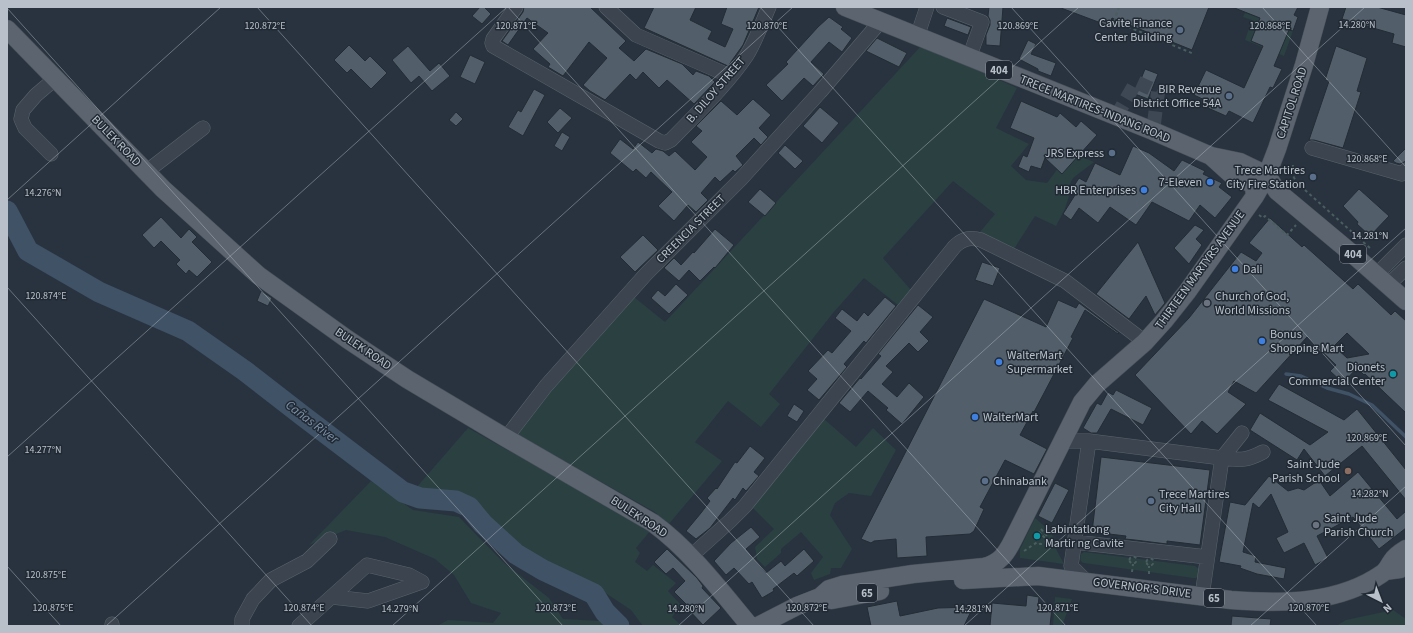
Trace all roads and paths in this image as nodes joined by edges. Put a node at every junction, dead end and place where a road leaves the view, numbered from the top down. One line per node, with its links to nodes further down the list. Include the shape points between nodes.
1 (516, 7): 14 (street, B. DILOY STREET, via 493,39 493,46 659,141 671,140)
2 (606, 7): 14 (street, via 636,35)
3 (769, 7): 14 (street, B. DILOY STREET, via 751,47)
4 (845, 7): 9 (main road, TRECE MARTIRES-INDANG ROAD / 404)
5 (927, 7): 11 (street)
6 (943, 7): 13 (street, via 982,22)
7 (1119, 7): 12 (path, via 1114,21)
8 (1320, 7): 23 (main road, CAPITOL ROAD, via 1304,65)
9 (880, 22): 11 (main road, TRECE MARTIRES-INDANG ROAD / 404); 33 (street, CREENCIA STREET, via 741,179 646,274 546,386)
10 (7, 29): 15 (main road, BULEK ROAD)
11 (917, 37): 13 (main road, TRECE MARTIRES-INDANG ROAD / 404)
12 (1194, 54)
13 (969, 58): 19 (main road, TRECE MARTIRES-INDANG ROAD / 404)
14 (730, 76)
15 (56, 78): 18 (street, via 23,110 21,119 25,128); 21 (main road, BULEK ROAD)
16 (203, 128): 21 (street)
17 (1312, 148): 22 (street)
18 (51, 154)
19 (1211, 156): 23 (main road, TRECE MARTIRES-INDANG ROAD / 404, via 1240,162); 25 (main road, TRECE MARTIRES-INDANG ROAD / 404, via 1233,176 1254,187)
20 (1293, 165): 29 (path, via 1292,174 1297,184)
21 (146, 172): 33 (main road, BULEK ROAD, via 258,275 347,339)
22 (1405, 174)
23 (1267, 175): 24 (main road, 404); 25 (main road, CAPITOL ROAD)
24 (1277, 191): 25 (main road, via 1264,190); 29 (main road, 404)
25 (1255, 204): 26 (path, via 1263,218 1265,216 1287,235); 31 (main road, THIRTEEN MARTYRS AVENUE)
26 (1300, 221)
27 (1406, 245): 29 (street)
28 (1406, 268): 29 (street)
29 (1384, 274): 30 (main road, 404)
30 (1406, 301)
31 (1145, 342): 34 (main road, THIRTEEN MARTYRS AVENUE, via 1089,393); 44 (street, via 1058,277 982,240 970,238 960,242 745,506)
32 (1242, 432): 37 (street)
33 (506, 438): 44 (main road, BULEK ROAD, via 649,521)
34 (1064, 438): 35 (street, via 1070,441); 39 (main road, THIRTEEN MARTYRS AVENUE)
35 (1088, 441): 37 (street); 41 (street)
36 (1263, 452): 37 (street, via 1250,459)
37 (1222, 458): 45 (street)
38 (330, 539): 57 (street, via 307,561 271,580 253,599 242,619)
39 (1013, 540): 52 (main road, GOVERNOR'S DRIVE / 65, via 1013,556 1017,564); 56 (main road, GOVERNOR'S DRIVE / 65, via 1001,559 989,566 854,583 829,589)
40 (1039, 541): 40 (path, via 1037,538 1041,529 1047,536 1049,545 1040,544); 42 (path)
41 (1074, 542): 45 (street); 53 (street, via 1071,566)
42 (1032, 546)
43 (1406, 549): 50 (main road, GOVERNOR'S DRIVE / 65, via 1393,559)
44 (690, 557): 59 (main road, BULEK ROAD)
45 (1207, 557): 54 (street)
46 (1133, 564): 49 (path)
47 (1406, 565): 50 (main road, GOVERNOR'S DRIVE / 65)
48 (1150, 566): 51 (path)
49 (1132, 572)
50 (1385, 572): 54 (main road, GOVERNOR'S DRIVE / 65, via 1353,588 1313,600 1257,601)
51 (1148, 574)
52 (1038, 576): 53 (main road, GOVERNOR'S DRIVE / 65); 56 (main road, GOVERNOR'S DRIVE / 65, via 914,585 832,600)
53 (1086, 581): 54 (main road, GOVERNOR'S DRIVE / 65)
54 (1202, 596)
55 (332, 597): 55 (street, via 368,601 422,582 409,575 367,565); 58 (street)
56 (820, 597): 60 (main road, GOVERNOR'S DRIVE / 65)
57 (242, 626)
58 (299, 626)
59 (750, 626)
60 (758, 626)

